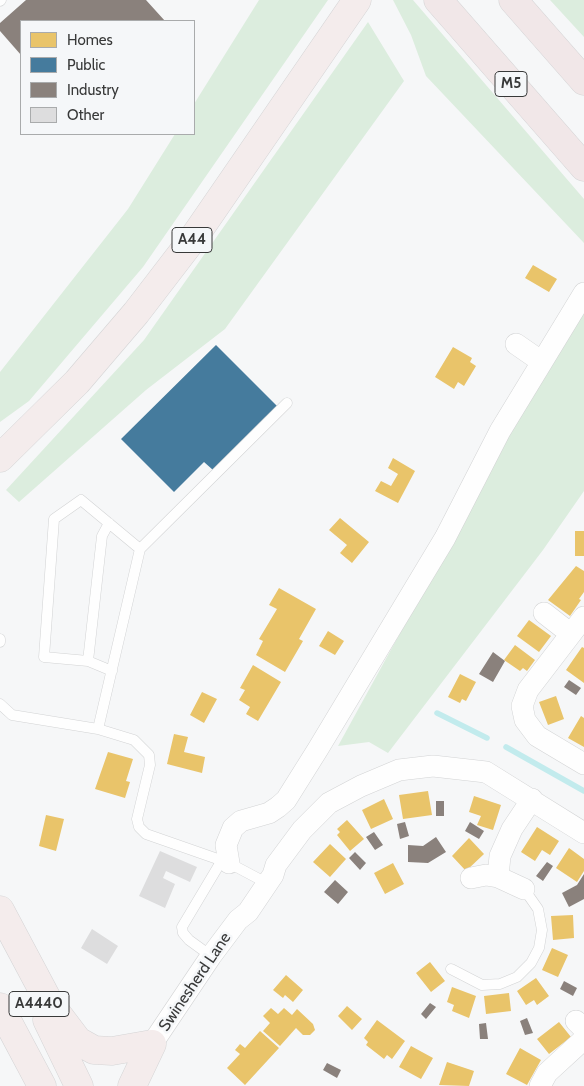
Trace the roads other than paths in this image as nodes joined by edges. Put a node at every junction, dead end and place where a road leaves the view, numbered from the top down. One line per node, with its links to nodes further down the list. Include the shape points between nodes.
1 (357, 0): 10 (highway, A44, via 192,240 136,313 77,382)
2 (438, 0): 5 (highway, M5)
3 (513, 0): 4 (highway)
4 (584, 81)
5 (584, 167)
6 (584, 292): 8 (street)
7 (516, 344): 8 (street)
8 (542, 362): 23 (street, via 500,431 445,538 286,800 269,814 241,821 233,828 226,845)
9 (287, 403): 12 (lane)
10 (0, 458)
11 (109, 523): 12 (lane); 16 (lane, via 102,536); 16 (lane, via 80,500 54,518 44,657)
12 (140, 549): 17 (lane)
13 (544, 613): 15 (street)
14 (584, 617): 15 (street)
15 (571, 634): 20 (street, via 528,690 522,706 525,720 537,736)
16 (88, 661): 17 (lane)
17 (112, 670): 19 (lane)
18 (0, 704): 19 (lane, via 12,715)
19 (98, 729): 23 (lane, via 134,740 149,755 150,766 137,819 139,827 146,834)
20 (584, 764)
21 (532, 799): 22 (street, Swinesherd Lane); 24 (street, Swinesherd Lane, via 486,772 434,766 399,770 329,803 302,830); 26 (street, via 500,856)
22 (584, 833)
23 (225, 861): 27 (lane); 32 (lane, via 182,927 188,940)
24 (276, 865): 27 (street, Swinesherd Lane); 30 (street, Swinesherd Lane, via 273,875 248,912)
25 (470, 878): 26 (street, via 486,875)
26 (498, 878): 28 (street)
27 (261, 880): 30 (street, Swinesherd Lane, via 242,908)
28 (524, 888): 33 (lane, via 538,909 542,930 539,948 531,963 517,978 491,985 464,978)
29 (0, 910): 36 (highway, via 50,1004 78,1042 94,1050 112,1051)
30 (238, 920): 32 (street, Swinesherd Lane)
31 (0, 922): 38 (highway, A4440)
32 (211, 956): 36 (street, Swinesherd Lane)
33 (451, 969)
34 (0, 1007): 37 (highway, A4440)
35 (581, 1030): 40 (street)
36 (152, 1044): 39 (highway)
37 (42, 1086)
38 (79, 1086)
39 (132, 1086)
40 (540, 1086)

